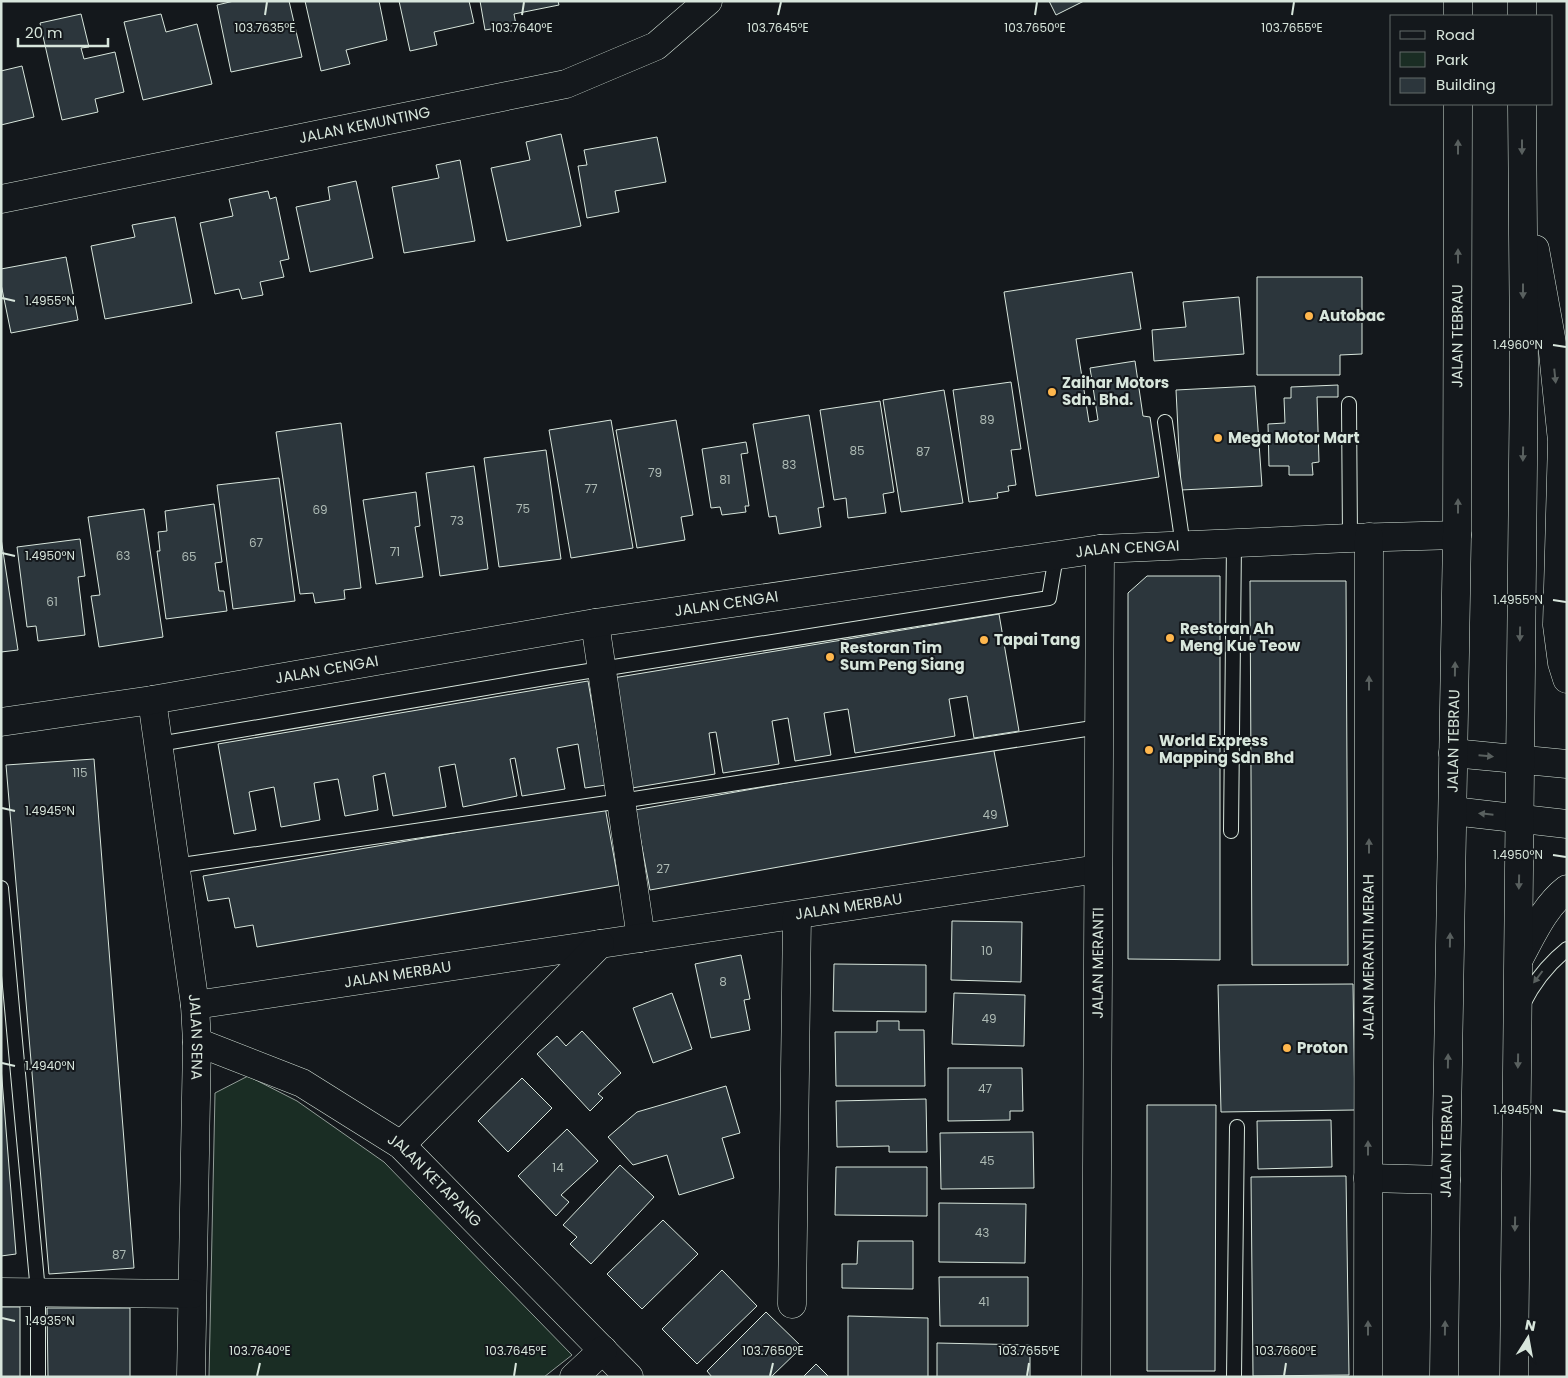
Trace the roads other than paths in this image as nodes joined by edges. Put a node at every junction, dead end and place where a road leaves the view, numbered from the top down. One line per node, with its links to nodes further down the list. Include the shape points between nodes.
1 (708, 1): 9 (main road, JALAN KEMUNTING, via 656,46 566,84)
2 (1458, 1): 4 (main road)
3 (1522, 1): 5 (main road)
4 (1458, 15)
5 (1522, 15)
6 (1458, 105): 12 (main road, JALAN TEBRAU, one-way to 6)
7 (1522, 105): 8 (main road, one-way to 8)
8 (1522, 190): 20 (main road, one-way to 20, via 1552,343 1562,441 1557,625); 26 (main road, one-way to 26, via 1524,363)
9 (1, 199)
10 (1349, 404): 13 (lane)
11 (1165, 422): 15 (lane)
12 (1458, 534): 13 (main road, JALAN CENGAI); 25 (main road, JALAN TEBRAU, one-way to 12)
13 (1359, 537): 14 (main road, JALAN CENGAI); 47 (main road, JALAN MERANTI MERAH, one-way to 13)
14 (1234, 543): 15 (main road, JALAN CENGAI); 32 (lane)
15 (1183, 546): 16 (main road, JALAN CENGAI)
16 (1100, 549): 17 (main road, JALAN CENGAI); 23 (main road, JALAN MERANTI)
17 (1056, 556): 18 (main road, JALAN CENGAI); 19 (lane, via 1049,598)
18 (595, 623): 19 (main road); 21 (main road, JALAN CENGAI)
19 (601, 669): 24 (lane); 28 (main road)
20 (1567, 679)
21 (152, 700): 22 (main road, JALAN CENGAI); 24 (main road, JALAN SENA)
22 (1, 722)
23 (1099, 728): 28 (lane); 34 (main road, JALAN MERANTI)
24 (159, 744): 33 (main road, JALAN SENA)
25 (1453, 752): 26 (main road, one-way to 26); 29 (main road, JALAN TEBRAU)
26 (1519, 759): 27 (main road); 30 (main road)
27 (1567, 764)
28 (621, 801): 33 (lane); 38 (main road)
29 (1453, 810): 30 (main road, one-way to 29); 48 (main road, JALAN TEBRAU, one-way to 29)
30 (1520, 818): 31 (main road); 41 (main road, one-way to 41)
31 (1567, 824)
32 (1231, 831)
33 (176, 866): 42 (main road, JALAN SENA)
34 (1098, 869): 37 (main road, JALAN MERBAU); 58 (main road, JALAN MERANTI)
35 (1, 888): 50 (lane)
36 (1567, 889): 41 (main road, via 1538,923)
37 (797, 915): 38 (main road, JALAN MERBAU); 52 (main road)
38 (642, 938): 39 (main road, JALAN MERBAU)
39 (600, 944): 42 (main road, JALAN MERBAU); 46 (main road)
40 (1567, 949): 43 (lane, one-way to 43, via 1542,972)
41 (1518, 960): 43 (main road)
42 (195, 1005): 44 (main road, JALAN SENA)
43 (1518, 1013): 62 (main road, one-way to 62)
44 (197, 1042): 46 (main road, JALAN KETAPANG, via 302,1083); 51 (main road, JALAN SENA)
45 (1236, 1127): 59 (lane)
46 (401, 1145): 53 (main road, JALAN KETAPANG)
47 (1368, 1178): 48 (main road); 60 (main road, JALAN MERANTI MERAH, one-way to 47)
48 (1446, 1180): 61 (main road, JALAN TEBRAU, one-way to 48)
49 (1, 1292): 50 (main road)
50 (38, 1292): 51 (main road); 54 (lane)
51 (192, 1294): 55 (main road, JALAN SENA)
52 (792, 1304)
53 (604, 1350): 56 (main road); 57 (main road, JALAN KETAPANG)
54 (38, 1377)
55 (191, 1377)
56 (574, 1377)
57 (629, 1377)
58 (1096, 1377)
59 (1234, 1377)
60 (1368, 1377)
61 (1444, 1377)
62 (1514, 1377)

